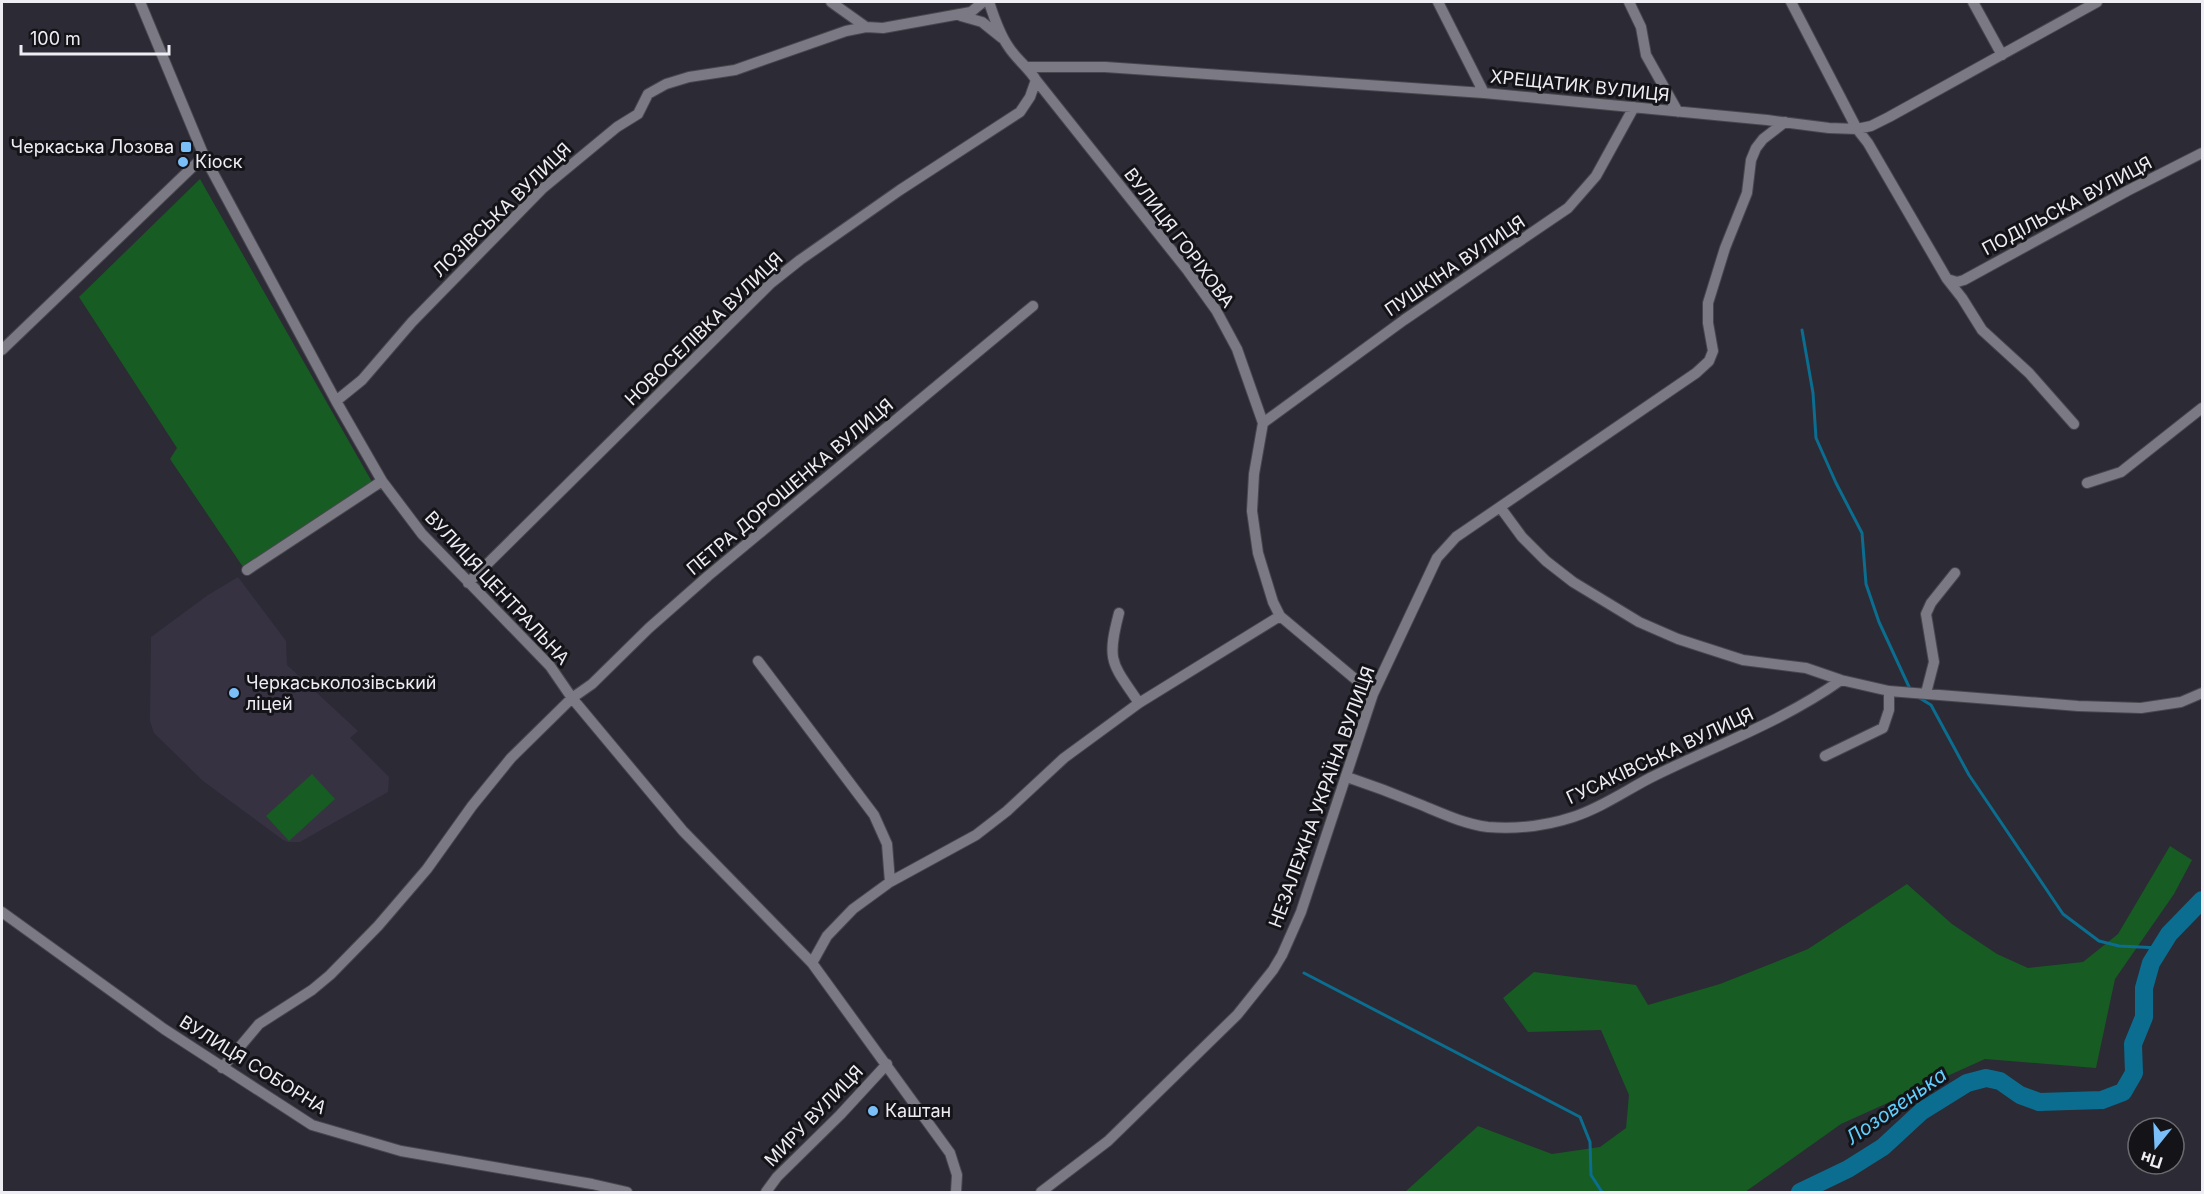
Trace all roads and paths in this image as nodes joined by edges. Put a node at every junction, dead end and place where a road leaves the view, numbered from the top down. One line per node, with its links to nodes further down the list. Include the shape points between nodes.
1 (140, 2): 22 (street, ВУЛИЦЯ ЦЕНТРАЛЬНА)
2 (831, 2): 11 (street)
3 (983, 2): 10 (street, ЛОЗІВСЬКА ВУЛИЦЯ, via 971,12)
4 (989, 2): 12 (street, ВУЛИЦЯ ГОРІХОВА)
5 (1438, 2): 16 (street)
6 (1629, 2): 18 (street, via 1641,27 1646,54)
7 (1791, 2): 20 (street)
8 (1973, 2): 13 (street)
9 (2097, 2): 13 (street, ХРЕЩАТИК ВУЛИЦЯ)
10 (958, 15): 11 (street, ЛОЗІВСЬКА ВУЛИЦЯ, via 883,28); 12 (street, via 982,22)
11 (866, 27): 26 (street, ЛОЗІВСЬКА ВУЛИЦЯ, via 735,70 688,77 648,94 638,114 542,189 412,322 362,380)
12 (1002, 38): 14 (street, ВУЛИЦЯ ГОРІХОВА)
13 (2002, 55): 20 (street, ХРЕЩАТИК ВУЛИЦЯ, via 1871,126)
14 (1028, 67): 15 (street, ВУЛИЦЯ ГОРІХОВА); 16 (street, ХРЕЩАТИК ВУЛИЦЯ, via 1105,67)
15 (1036, 80): 28 (street, ВУЛИЦЯ ГОРІХОВА, via 1216,310 1237,349); 35 (street, НОВОСЕЛІВКА ВУЛИЦЯ, via 1020,112 900,190 771,283)
16 (1484, 93): 17 (street, ХРЕЩАТИК ВУЛИЦЯ)
17 (1634, 107): 18 (street, ХРЕЩАТИК ВУЛИЦЯ); 28 (street, ПУШКІНА ВУЛИЦЯ, via 1596,176 1568,208)
18 (1678, 112): 19 (street, ХРЕЩАТИК ВУЛИЦЯ)
19 (1785, 122): 20 (street, ХРЕЩАТИК ВУЛИЦЯ); 32 (street, НЕЗАЛЕЖНА УКРАЇНА ВУЛИЦЯ, via 1763,139 1751,160 1747,193 1709,297 1713,351 1709,361)
20 (1857, 129): 23 (street)
21 (2202, 153): 23 (street, ПОДІЛЬСКА ВУЛИЦЯ, via 1964,280)
22 (204, 156): 25 (street); 26 (street, ВУЛИЦЯ ЦЕНТРАЛЬНА)
23 (1947, 279): 29 (street, via 1982,330 2029,373)
24 (1033, 306): 44 (street, ПЕТРА ДОРОШЕНКА ВУЛИЦЯ, via 708,576)
25 (2, 350)
26 (336, 401): 30 (street, ВУЛИЦЯ ЦЕНТРАЛЬНА)
27 (2202, 408): 31 (street, via 2121,472)
28 (1263, 423): 37 (street, ВУЛИЦЯ ГОРІХОВА, via 1252,511 1258,553)
29 (2074, 424)
30 (382, 481): 33 (street); 35 (street, ВУЛИЦЯ ЦЕНТРАЛЬНА, via 422,534)
31 (2087, 483)
32 (1500, 507): 39 (street, via 1546,561 1639,622 1718,653 1806,668); 43 (street, НЕЗАЛЕЖНА УКРАЇНА ВУЛИЦЯ, via 1456,537 1437,558)
33 (247, 570)
34 (1955, 573): 41 (street, via 1926,614 1935,662)
35 (468, 583): 44 (street, ВУЛИЦЯ ЦЕНТРАЛЬНА, via 550,666)
36 (1119, 613): 45 (street, via 1111,652 1115,666)
37 (1280, 616): 43 (street, ВУЛИЦЯ ГОРІХОВА); 45 (street)
38 (758, 661): 48 (street, via 874,815 887,844)
39 (1841, 681): 40 (street); 47 (street, ГУСАКІВСЬКА ВУЛИЦЯ, via 1778,719 1649,778 1591,810 1537,825 1485,826)
40 (1889, 691): 41 (street); 46 (street, via 1889,710 1883,728)
41 (1926, 693): 42 (street, via 2141,708 2181,702)
42 (2202, 693)
43 (1373, 694): 47 (street, НЕЗАЛЕЖНА УКРАЇНА ВУЛИЦЯ)
44 (572, 698): 50 (street, ВУЛИЦЯ ЦЕНТРАЛЬНА, via 683,831); 52 (street, ПЕТРА ДОРОШЕНКА ВУЛИЦЯ, via 511,758 378,927 312,990 259,1024)
45 (1139, 703): 48 (street, via 1064,758 976,835)
46 (1825, 756)
47 (1347, 777): 56 (street, НЕЗАЛЕЖНА УКРАЇНА ВУЛИЦЯ, via 1301,912 1282,956 1265,982 1237,1015 1108,1141)
48 (890, 882): 50 (street, via 853,909 827,936)
49 (2, 912): 52 (street, ВУЛИЦЯ СОБОРНА)
50 (812, 963): 51 (street, ВУЛИЦЯ ЦЕНТРАЛЬНА)
51 (887, 1064): 54 (street, МИРУ ВУЛИЦЯ); 55 (street, ВУЛИЦЯ ЦЕНТРАЛЬНА, via 950,1153 957,1175)
52 (222, 1068): 53 (street, ВУЛИЦЯ СОБОРНА, via 312,1125 400,1151)
53 (627, 1192)
54 (766, 1192)
55 (956, 1192)
56 (1041, 1192)

